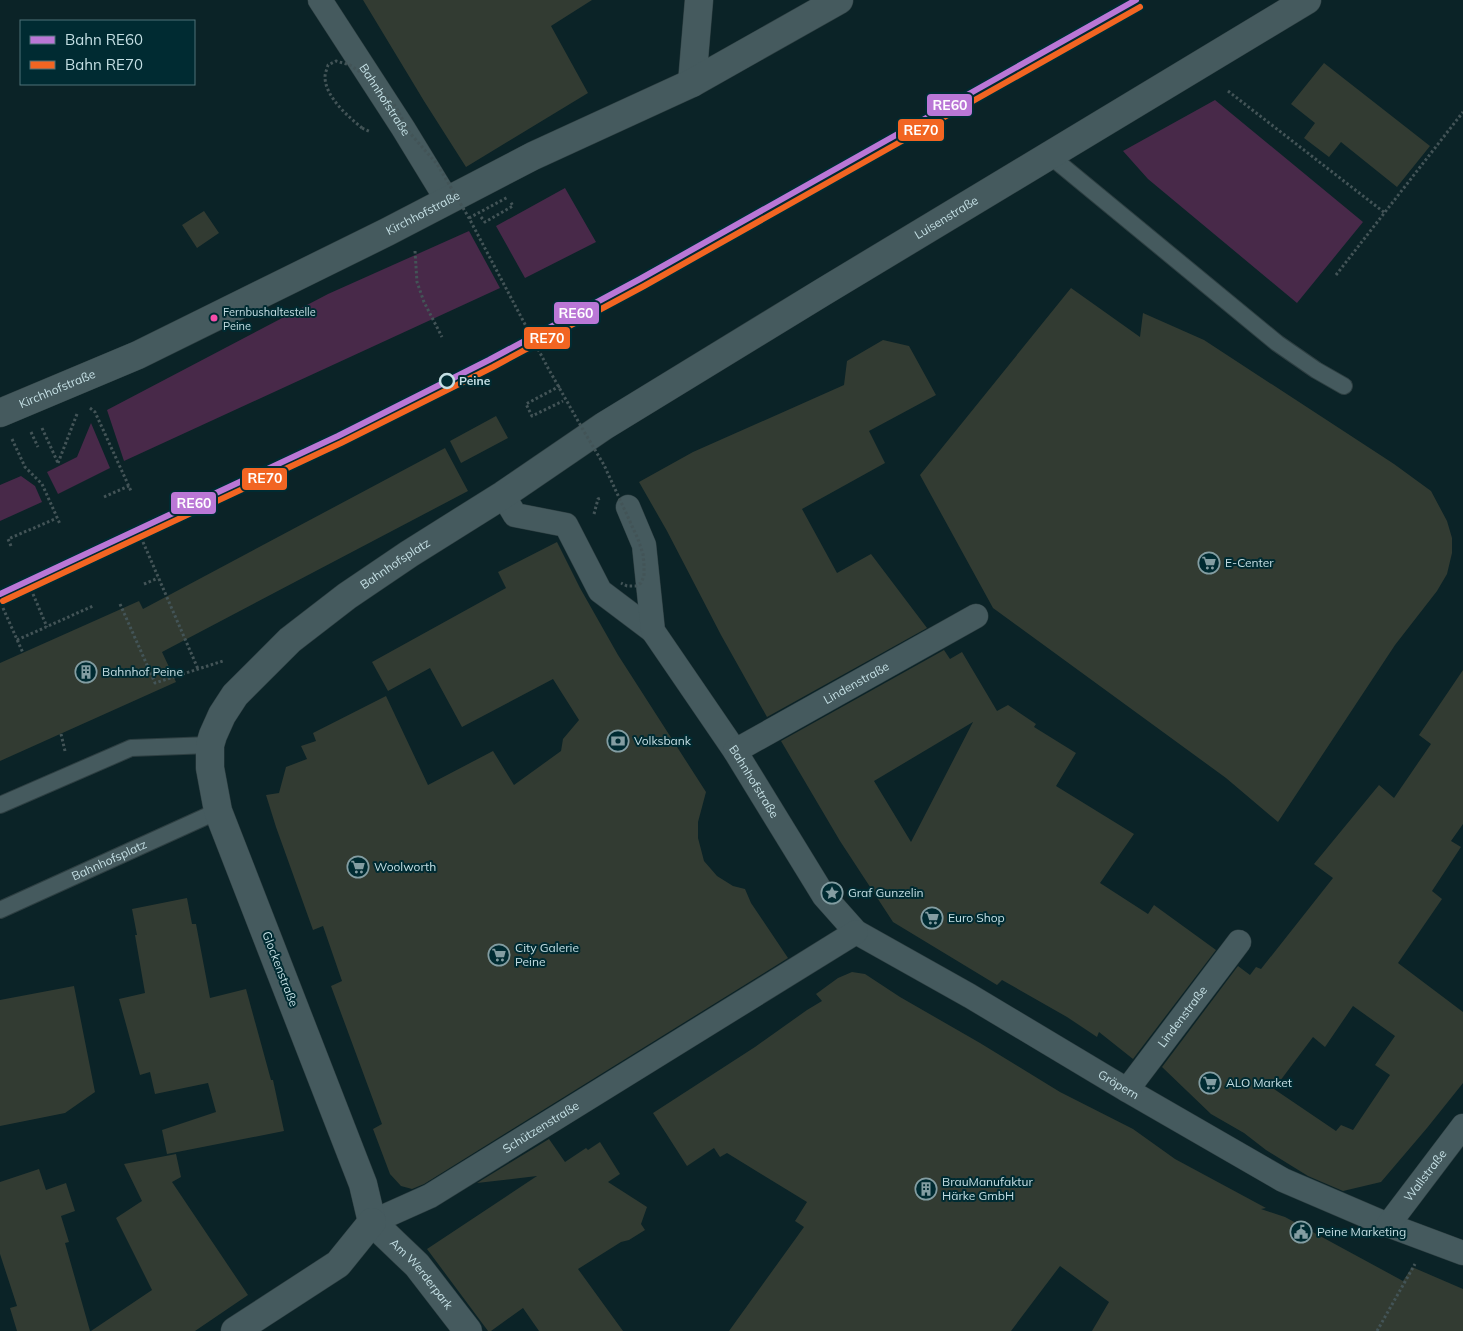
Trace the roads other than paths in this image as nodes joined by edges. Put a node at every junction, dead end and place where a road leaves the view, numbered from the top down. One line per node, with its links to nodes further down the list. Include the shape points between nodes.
1 (320, 0): 7 (street, Bahnhofstraße, via 403,128)
2 (699, 0): 5 (street)
3 (839, 0): 5 (street, Kirchhofstraße)
4 (1307, 0): 6 (street, Luisenstraße)
5 (692, 83): 7 (street, Kirchhofstraße, via 548,148)
6 (1049, 155): 8 (lane, via 1277,343); 10 (street, Luisenstraße)
7 (436, 206): 9 (street, Kirchhofstraße)
8 (1344, 386)
9 (4, 422)
10 (588, 436): 11 (street, Bahnhofsplatz)
11 (503, 495): 14 (street, Bahnhofstraße, via 515,515 566,525 600,591); 15 (street, Bahnhofsplatz, via 355,590 290,640 235,695)
12 (628, 507): 14 (street, Bahnhofstraße, via 644,545)
13 (976, 616): 17 (street, Lindenstraße)
14 (653, 631): 17 (street, Bahnhofstraße)
15 (222, 715): 16 (street, Glockenstraße)
16 (210, 745): 18 (lane, via 131,748); 19 (street, Glockenstraße, via 210,768)
17 (735, 751): 21 (street, Bahnhofstraße, via 824,896)
18 (0, 805)
19 (218, 811): 20 (lane, Bahnhofsplatz); 25 (street, Glockenstraße, via 363,1184)
20 (0, 910)
21 (856, 932): 23 (street, Gröpern); 25 (street, Schützenstraße, via 430,1196)
22 (1238, 942): 23 (street, Lindenstraße)
23 (1127, 1090): 26 (street, Gröpern, via 1283,1180)
24 (1463, 1126): 26 (street, Wallstraße)
25 (372, 1222): 28 (street, Schützenstraße, via 338,1264); 29 (street, Am Werderpark, via 417,1265)
26 (1388, 1225): 27 (street, Gröpern)
27 (1463, 1253)
28 (235, 1331)
29 (468, 1331)

